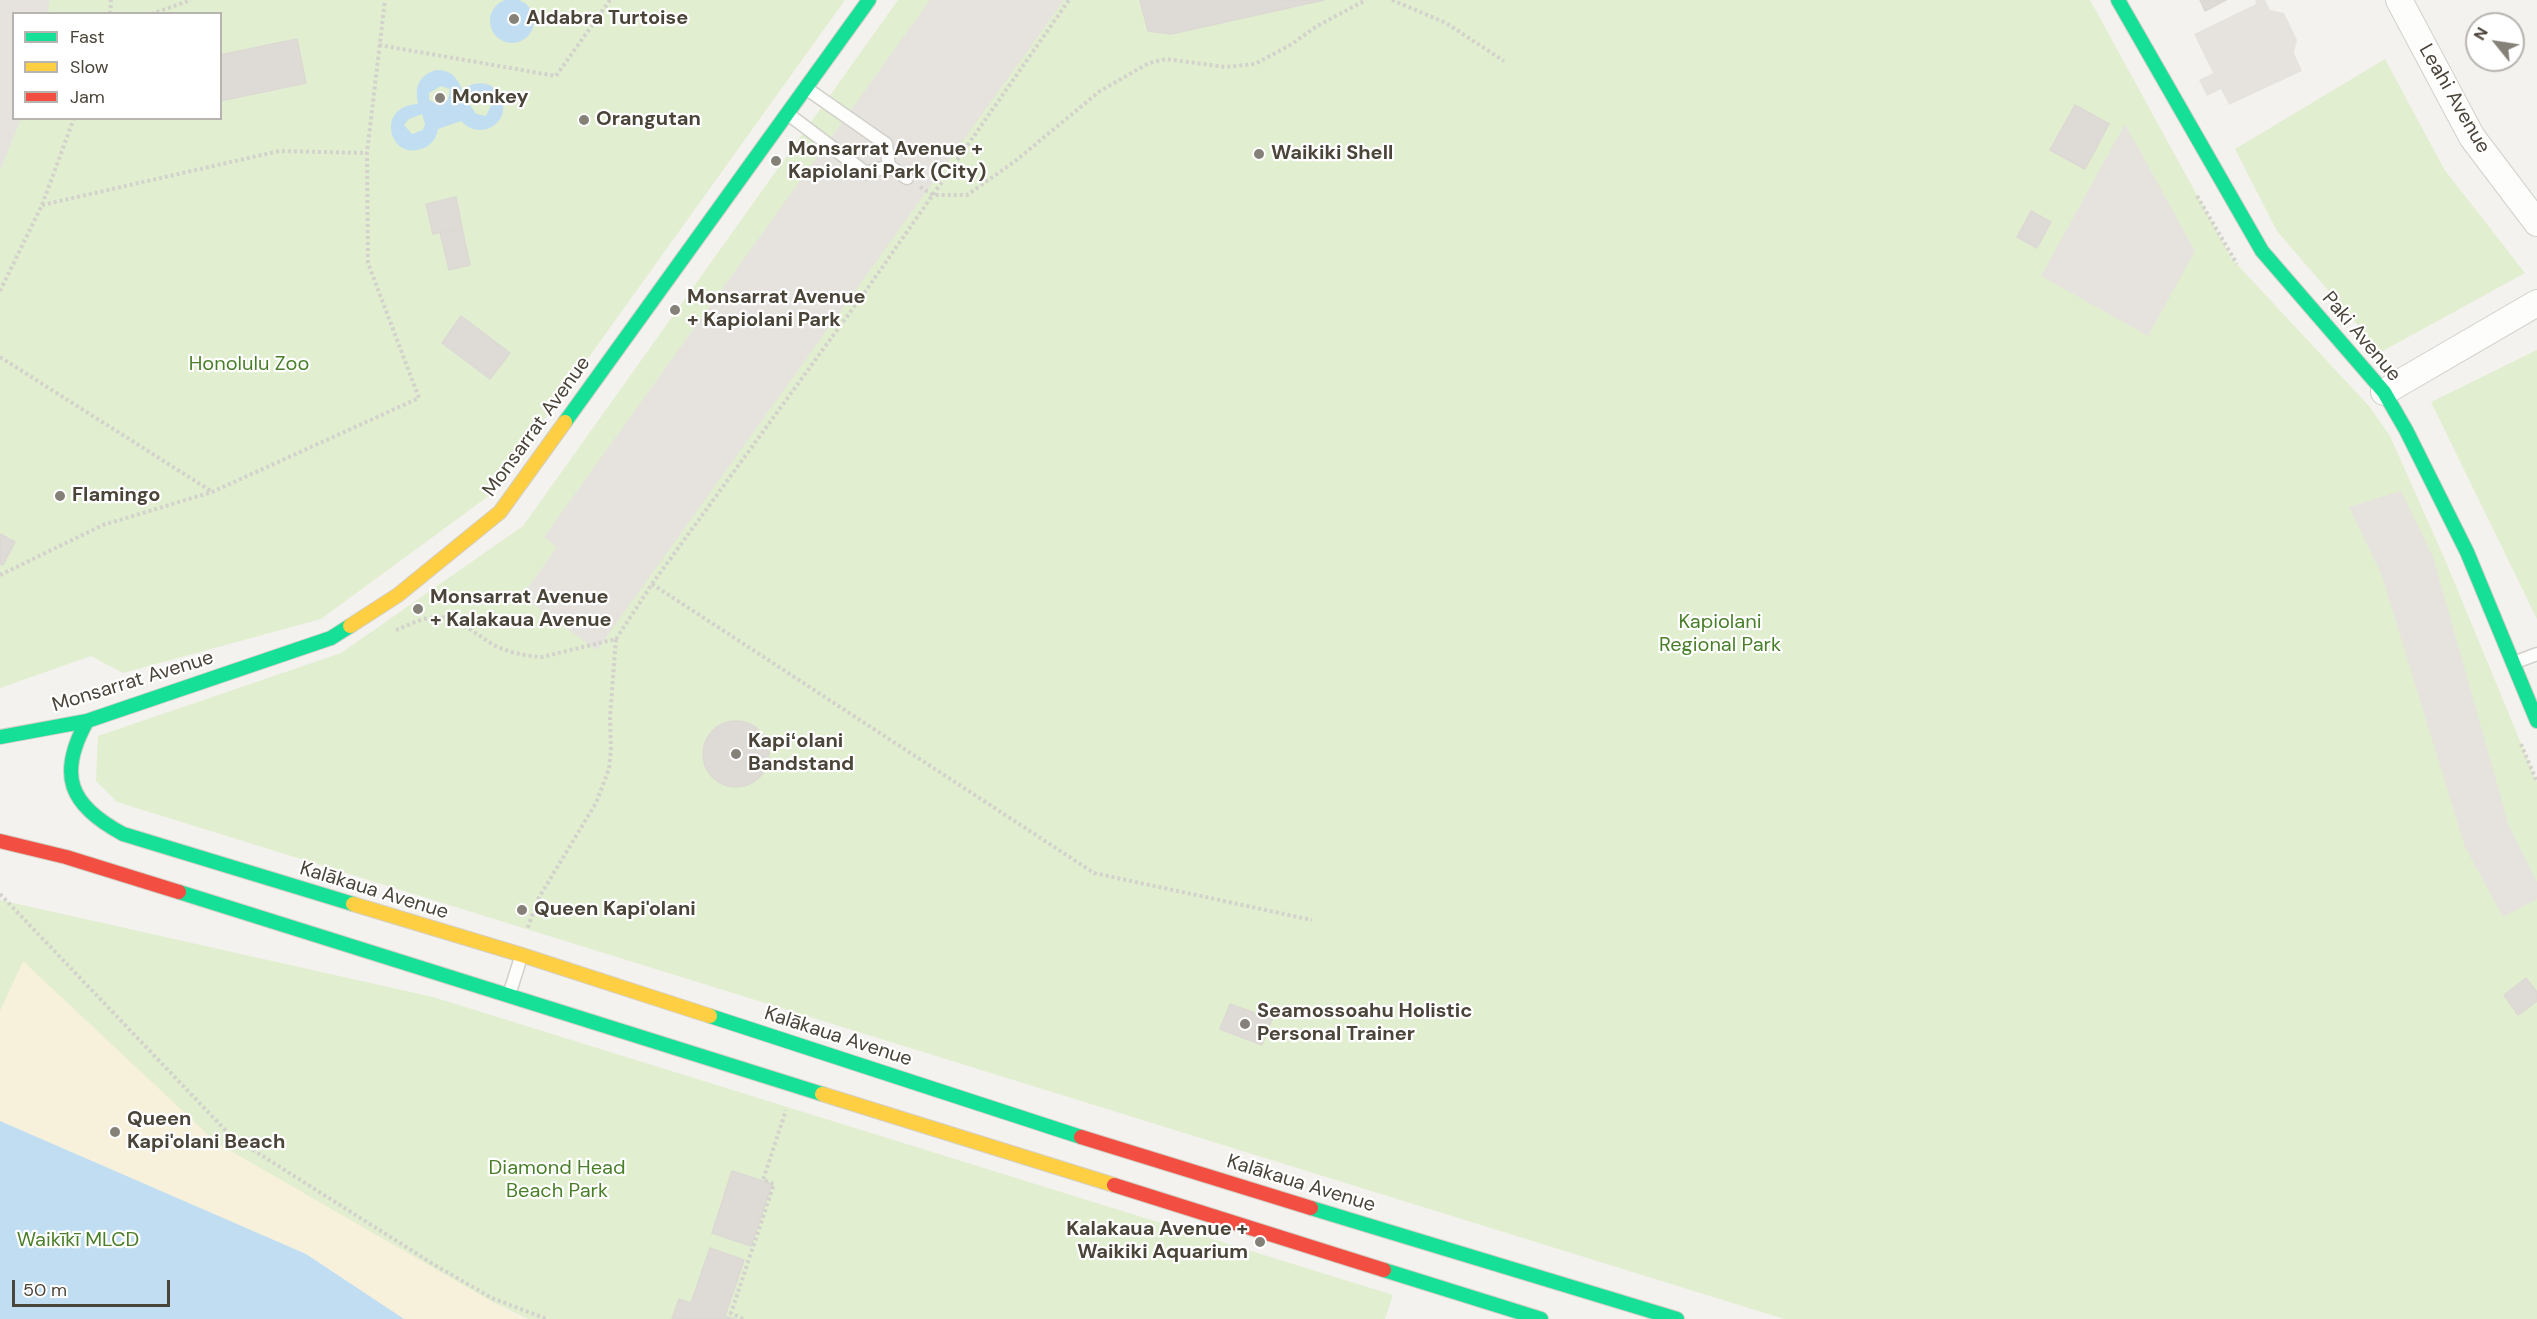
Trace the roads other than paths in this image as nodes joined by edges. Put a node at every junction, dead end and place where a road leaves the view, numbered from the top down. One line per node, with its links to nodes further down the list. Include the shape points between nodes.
1 (869, 0): 4 (street, Monsarrat Avenue)
2 (2118, 0): 10 (street, Paki Avenue, via 2262,251)
3 (2399, 0): 8 (street, Leahi Avenue, via 2472,137)
4 (806, 88): 5 (street, Monsarrat Avenue); 6 (lane, via 886,144)
5 (788, 113): 6 (lane, via 866,173); 13 (street, Monsarrat Avenue, via 500,512 398,595 331,638)
6 (889, 166): 7 (lane)
7 (907, 178)
8 (2537, 223)
9 (2537, 303): 10 (street)
10 (2384, 392): 12 (street, Paki Avenue, via 2467,552)
11 (2537, 654): 12 (lane)
12 (2513, 663): 14 (street, Paki Avenue)
13 (87, 721): 15 (street, Monsarrat Avenue); 17 (street, Kalākaua Avenue, via 71,751 69,771 79,800 90,815 106,826 152,844)
14 (2537, 721)
15 (0, 738)
16 (0, 841): 18 (street, via 66,857)
17 (522, 956): 18 (lane); 20 (street, Kalākaua Avenue, via 1054,1132 1496,1268)
18 (509, 996): 19 (street, via 1488,1297)
19 (1541, 1319)
20 (1677, 1319)

